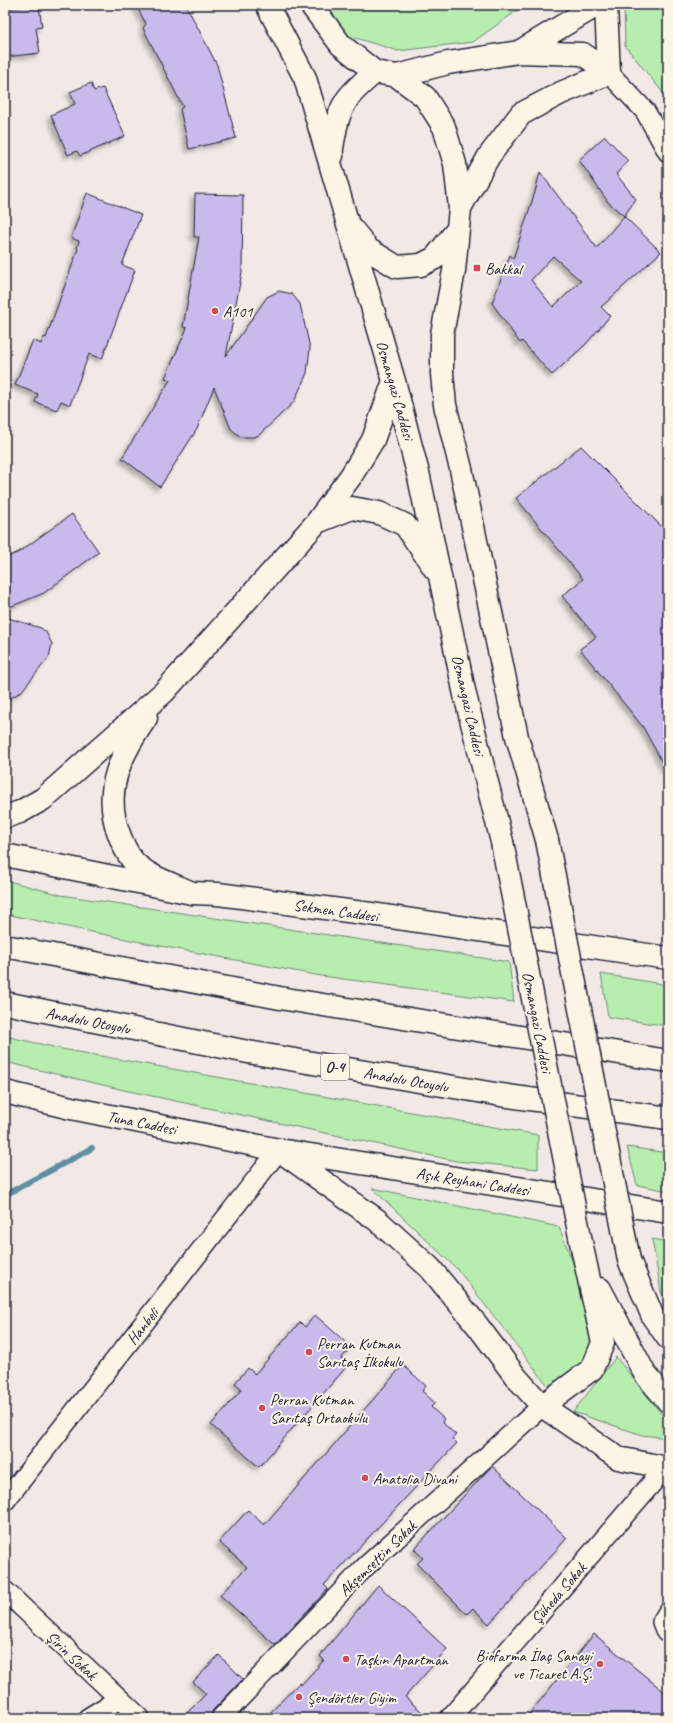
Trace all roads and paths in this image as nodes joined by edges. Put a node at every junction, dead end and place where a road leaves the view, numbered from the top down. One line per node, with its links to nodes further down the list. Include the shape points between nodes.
1 (267, 5): 10 (main road, Osmangazi Caddesi, via 305,78)
2 (311, 5): 6 (main road, via 341,45)
3 (597, 5): 5 (main road)
4 (606, 5): 7 (main road)
5 (519, 52): 7 (main road, via 583,54); 8 (main road, via 448,63)
6 (375, 72): 8 (main road); 10 (main road, via 343,103 336,124 332,153)
7 (609, 73): 9 (street, via 645,111); 11 (main road, via 561,93 521,114 488,156)
8 (397, 76): 11 (main road, via 425,97 444,128 455,164)
9 (668, 152)
10 (338, 189): 12 (main road, Osmangazi Caddesi)
11 (460, 208): 13 (main road)
12 (346, 221): 13 (main road, via 369,250 397,266 421,265 435,258); 14 (main road, Osmangazi Caddesi)
13 (457, 230): 30 (main road, bridge, via 454,271 442,334 445,405 463,477 517,737 547,840 629,1260 653,1318)
14 (394, 381): 15 (main road, via 373,440 351,476); 16 (main road, Osmangazi Caddesi, via 419,476)
15 (317, 522): 16 (main road, via 352,508 379,513 405,525); 17 (main road)
16 (441, 578): 29 (main road, Osmangazi Caddesi, bridge, via 469,713 502,842)
17 (164, 692): 18 (main road, via 43,799); 20 (main road, via 121,758 114,780 115,825 122,844 134,861 150,874)
18 (5, 818)
19 (5, 855): 20 (main road, Sekmen Caddesi)
20 (192, 893): 22 (main road, Sekmen Caddesi, via 218,894 364,913)
21 (5, 946): 24 (main road, via 280,998)
22 (668, 958)
23 (5, 1003): 26 (main road, Anadolu Otoyolu / O-4, via 248,1052 501,1095)
24 (668, 1062)
25 (5, 1092): 27 (main road, Tuna Caddesi)
26 (668, 1118)
27 (279, 1150): 28 (main road, Aşık Reyhani Caddesi); 32 (main road, via 377,1220 430,1268); 34 (street, Hanbeli)
28 (668, 1212)
29 (583, 1252): 31 (main road, Osmangazi Caddesi, via 606,1303 645,1374); 32 (main road, via 604,1343 592,1370)
30 (668, 1338)
31 (668, 1401)
32 (542, 1406): 33 (main road, via 618,1458); 41 (street, Akşemsettin Sokak, via 365,1567)
33 (666, 1468): 42 (street, Şüheda Sokak)
34 (5, 1501)
35 (5, 1592): 38 (street, Şirin Sokak)
36 (668, 1612): 37 (street, via 662,1622)
37 (668, 1632)
38 (119, 1699): 39 (street); 40 (street, Şirin Sokak)
39 (88, 1718)
40 (140, 1718)
41 (221, 1718)
42 (450, 1718)

